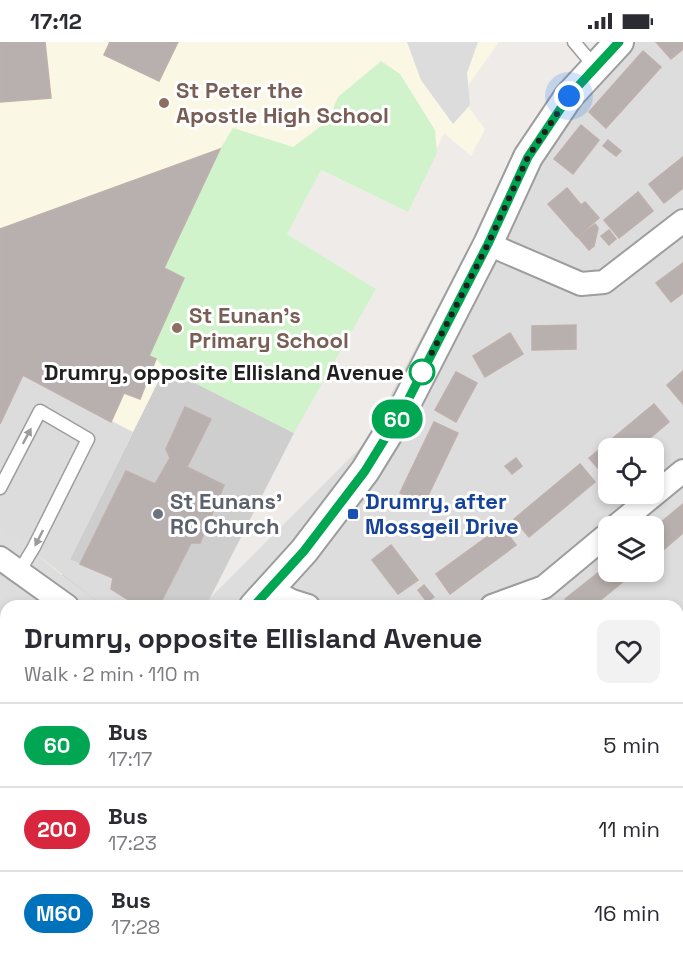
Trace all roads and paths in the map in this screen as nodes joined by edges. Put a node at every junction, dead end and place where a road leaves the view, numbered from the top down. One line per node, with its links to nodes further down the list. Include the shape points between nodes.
1 (574, 42): 3 (lane)
2 (619, 42): 3 (street)
3 (595, 67): 5 (street, via 569,96 528,157)
4 (683, 221): 5 (street, via 604,282 581,284)
5 (488, 244): 12 (street, via 405,406 365,471 304,551)
6 (683, 471): 8 (street)
7 (0, 488): 11 (lane, one-way to 11, via 40,411 88,439)
8 (628, 516)
9 (598, 542): 15 (street, via 544,587)
10 (0, 558): 11 (street)
11 (19, 572): 13 (street)
12 (262, 597): 14 (street)
13 (59, 600)
14 (284, 600)
15 (508, 600)

